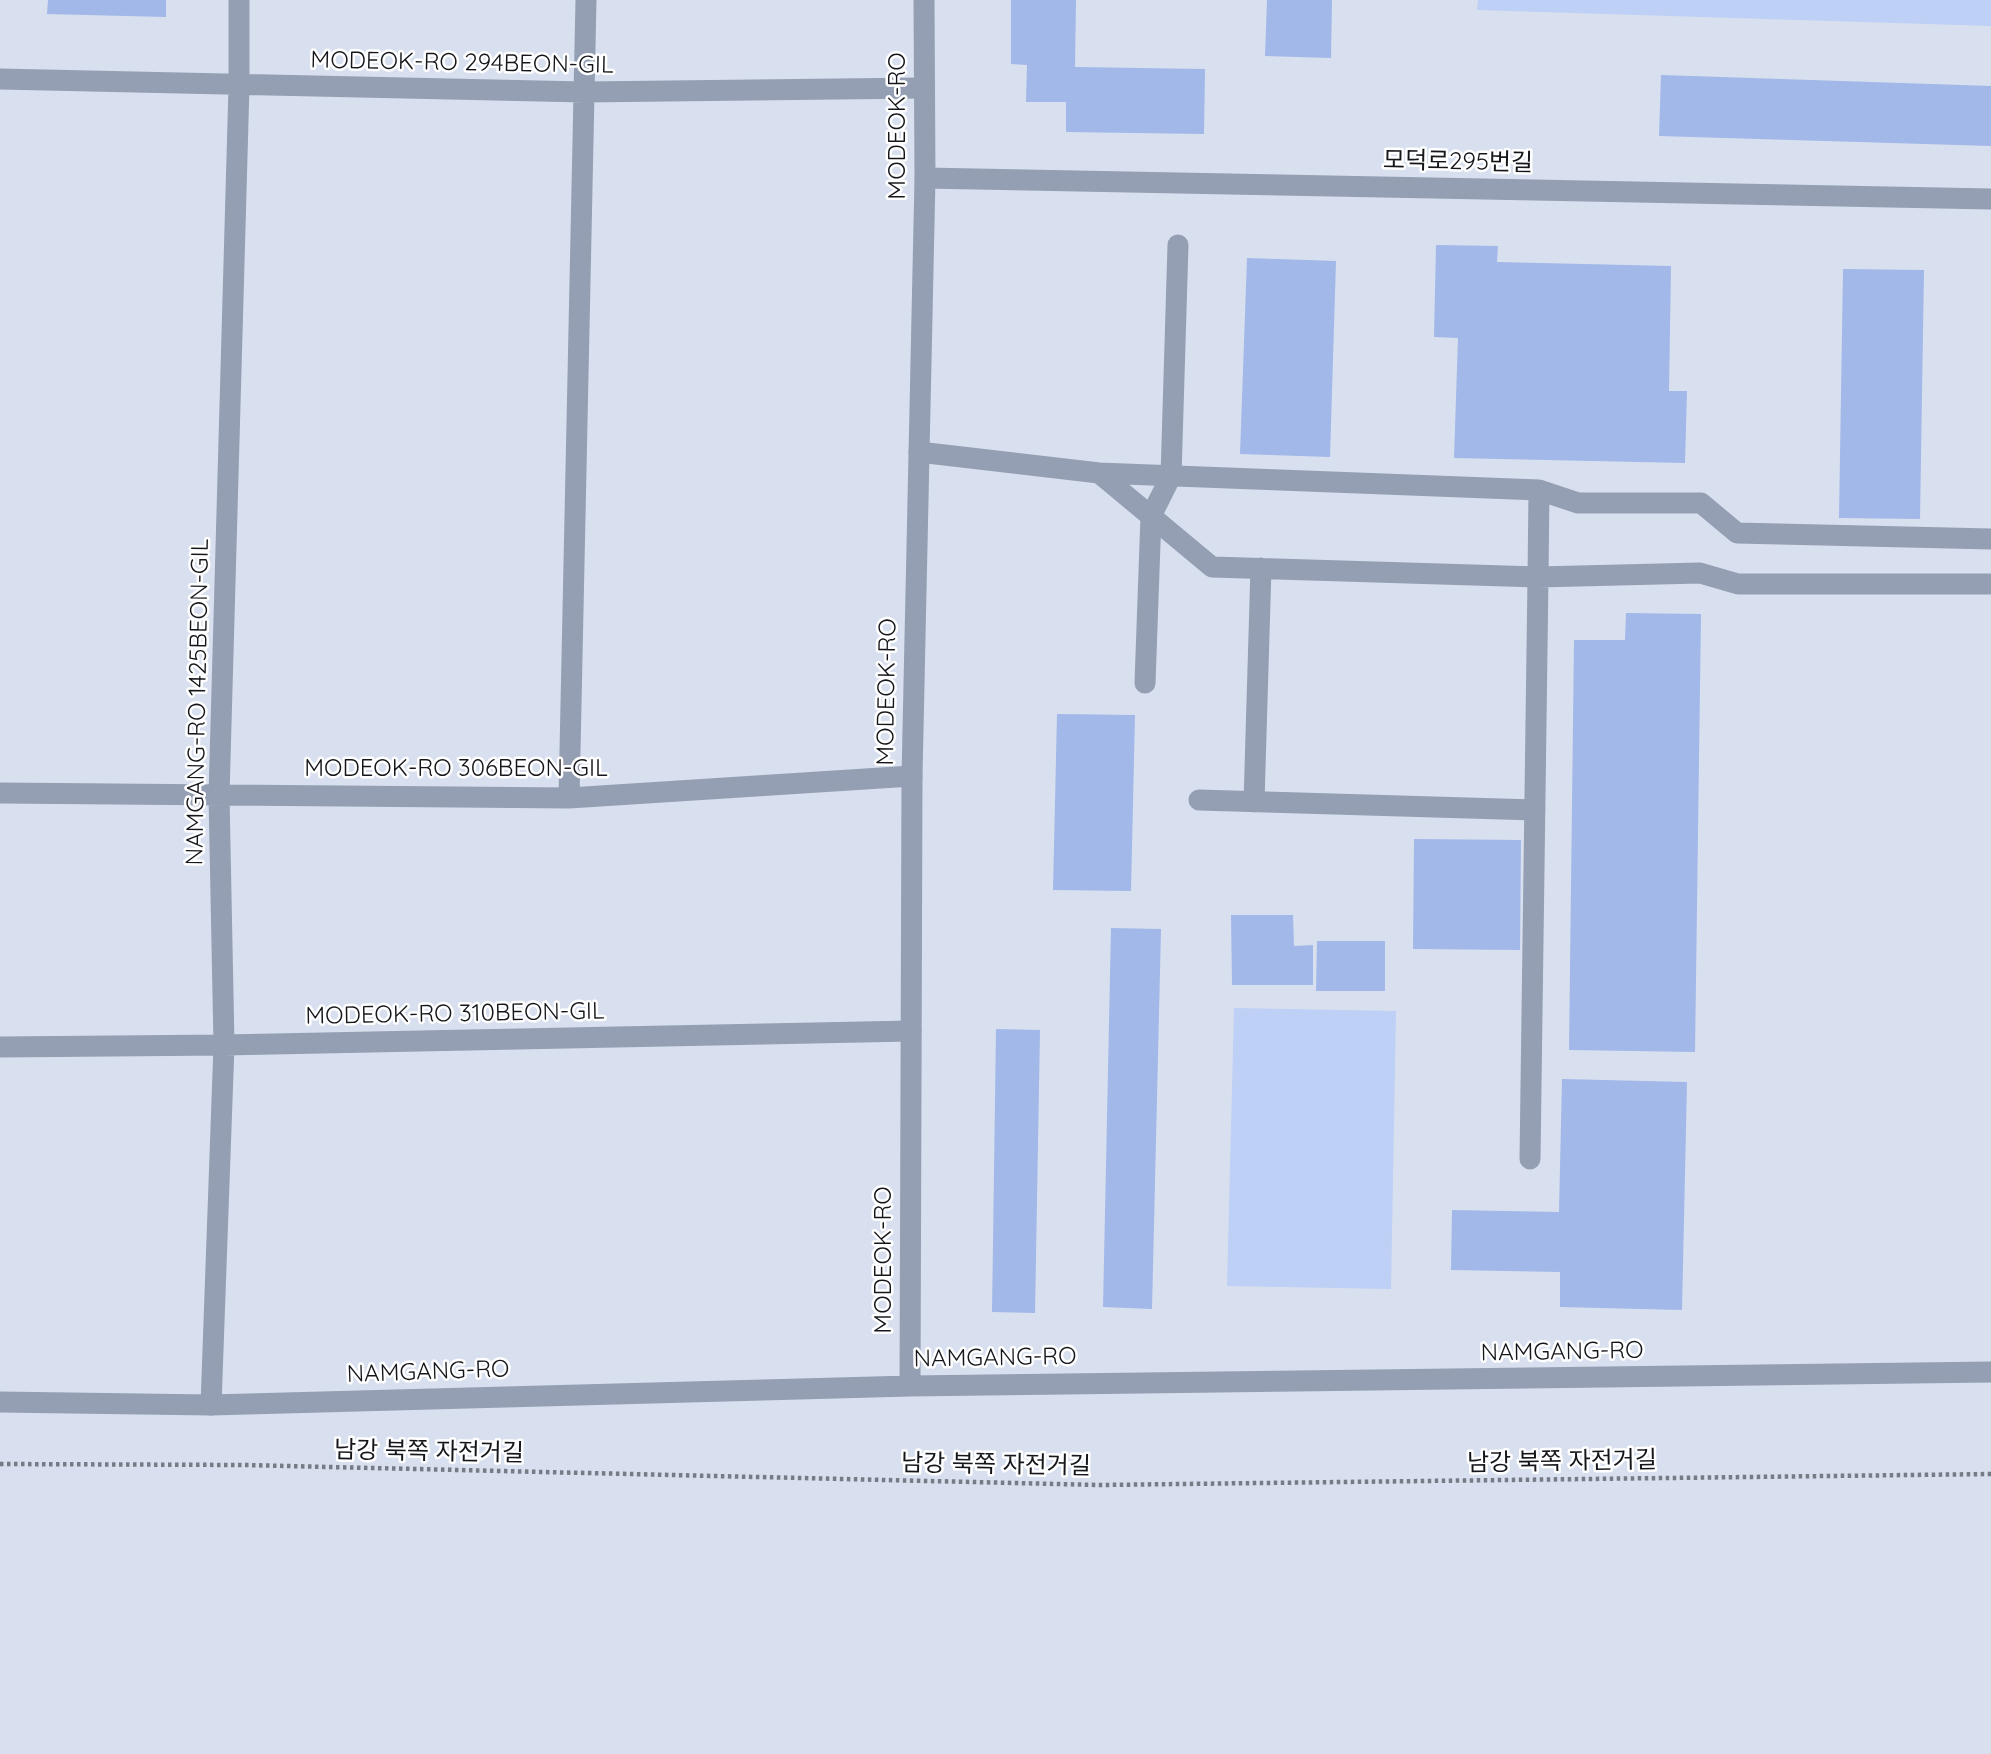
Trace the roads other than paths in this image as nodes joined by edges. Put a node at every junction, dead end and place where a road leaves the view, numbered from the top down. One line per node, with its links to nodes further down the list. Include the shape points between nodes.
1 (239, 0): 5 (street, NAMGANG-RO 1425BEON-GIL)
2 (586, 0): 7 (street)
3 (924, 0): 6 (street, MODEOK-RO)
4 (0, 79): 5 (street, MODEOK-RO 294BEON-GIL)
5 (239, 86): 7 (street, MODEOK-RO 294BEON-GIL); 23 (street, NAMGANG-RO 1425BEON-GIL)
6 (923, 88): 7 (street, MODEOK-RO 294BEON-GIL); 8 (street, MODEOK-RO)
7 (584, 92): 24 (street)
8 (925, 178): 9 (street, 모덕로295번길); 11 (street, MODEOK-RO)
9 (1991, 199)
10 (1178, 245): 13 (street)
11 (919, 452): 12 (street); 21 (street, MODEOK-RO)
12 (1099, 473): 13 (street); 15 (street)
13 (1171, 476): 14 (street); 15 (street)
14 (1539, 490): 16 (street, via 1578,503 1701,503 1737,533); 18 (street)
15 (1151, 516): 17 (street, via 1212,567); 20 (street)
16 (1991, 539)
17 (1261, 568): 18 (street); 26 (street)
18 (1538, 577): 19 (street, via 1700,573 1738,584); 27 (street)
19 (1991, 584)
20 (1145, 683)
21 (912, 776): 24 (street, MODEOK-RO 306BEON-GIL); 28 (street, MODEOK-RO)
22 (0, 793): 23 (street, MODEOK-RO 306BEON-GIL)
23 (219, 795): 24 (street, MODEOK-RO 306BEON-GIL); 29 (street, NAMGANG-RO 1425BEON-GIL)
24 (569, 799)
25 (1199, 800): 26 (street)
26 (1254, 802): 27 (street)
27 (1535, 810): 31 (street)
28 (911, 1031): 29 (street, MODEOK-RO 310BEON-GIL); 33 (street, MODEOK-RO)
29 (224, 1045): 30 (street, MODEOK-RO 310BEON-GIL); 35 (street, NAMGANG-RO 1425BEON-GIL)
30 (0, 1047)
31 (1530, 1160)
32 (1991, 1372): 33 (street, NAMGANG-RO)
33 (910, 1386): 35 (street, NAMGANG-RO)
34 (0, 1402): 35 (street, NAMGANG-RO)
35 (211, 1405)

